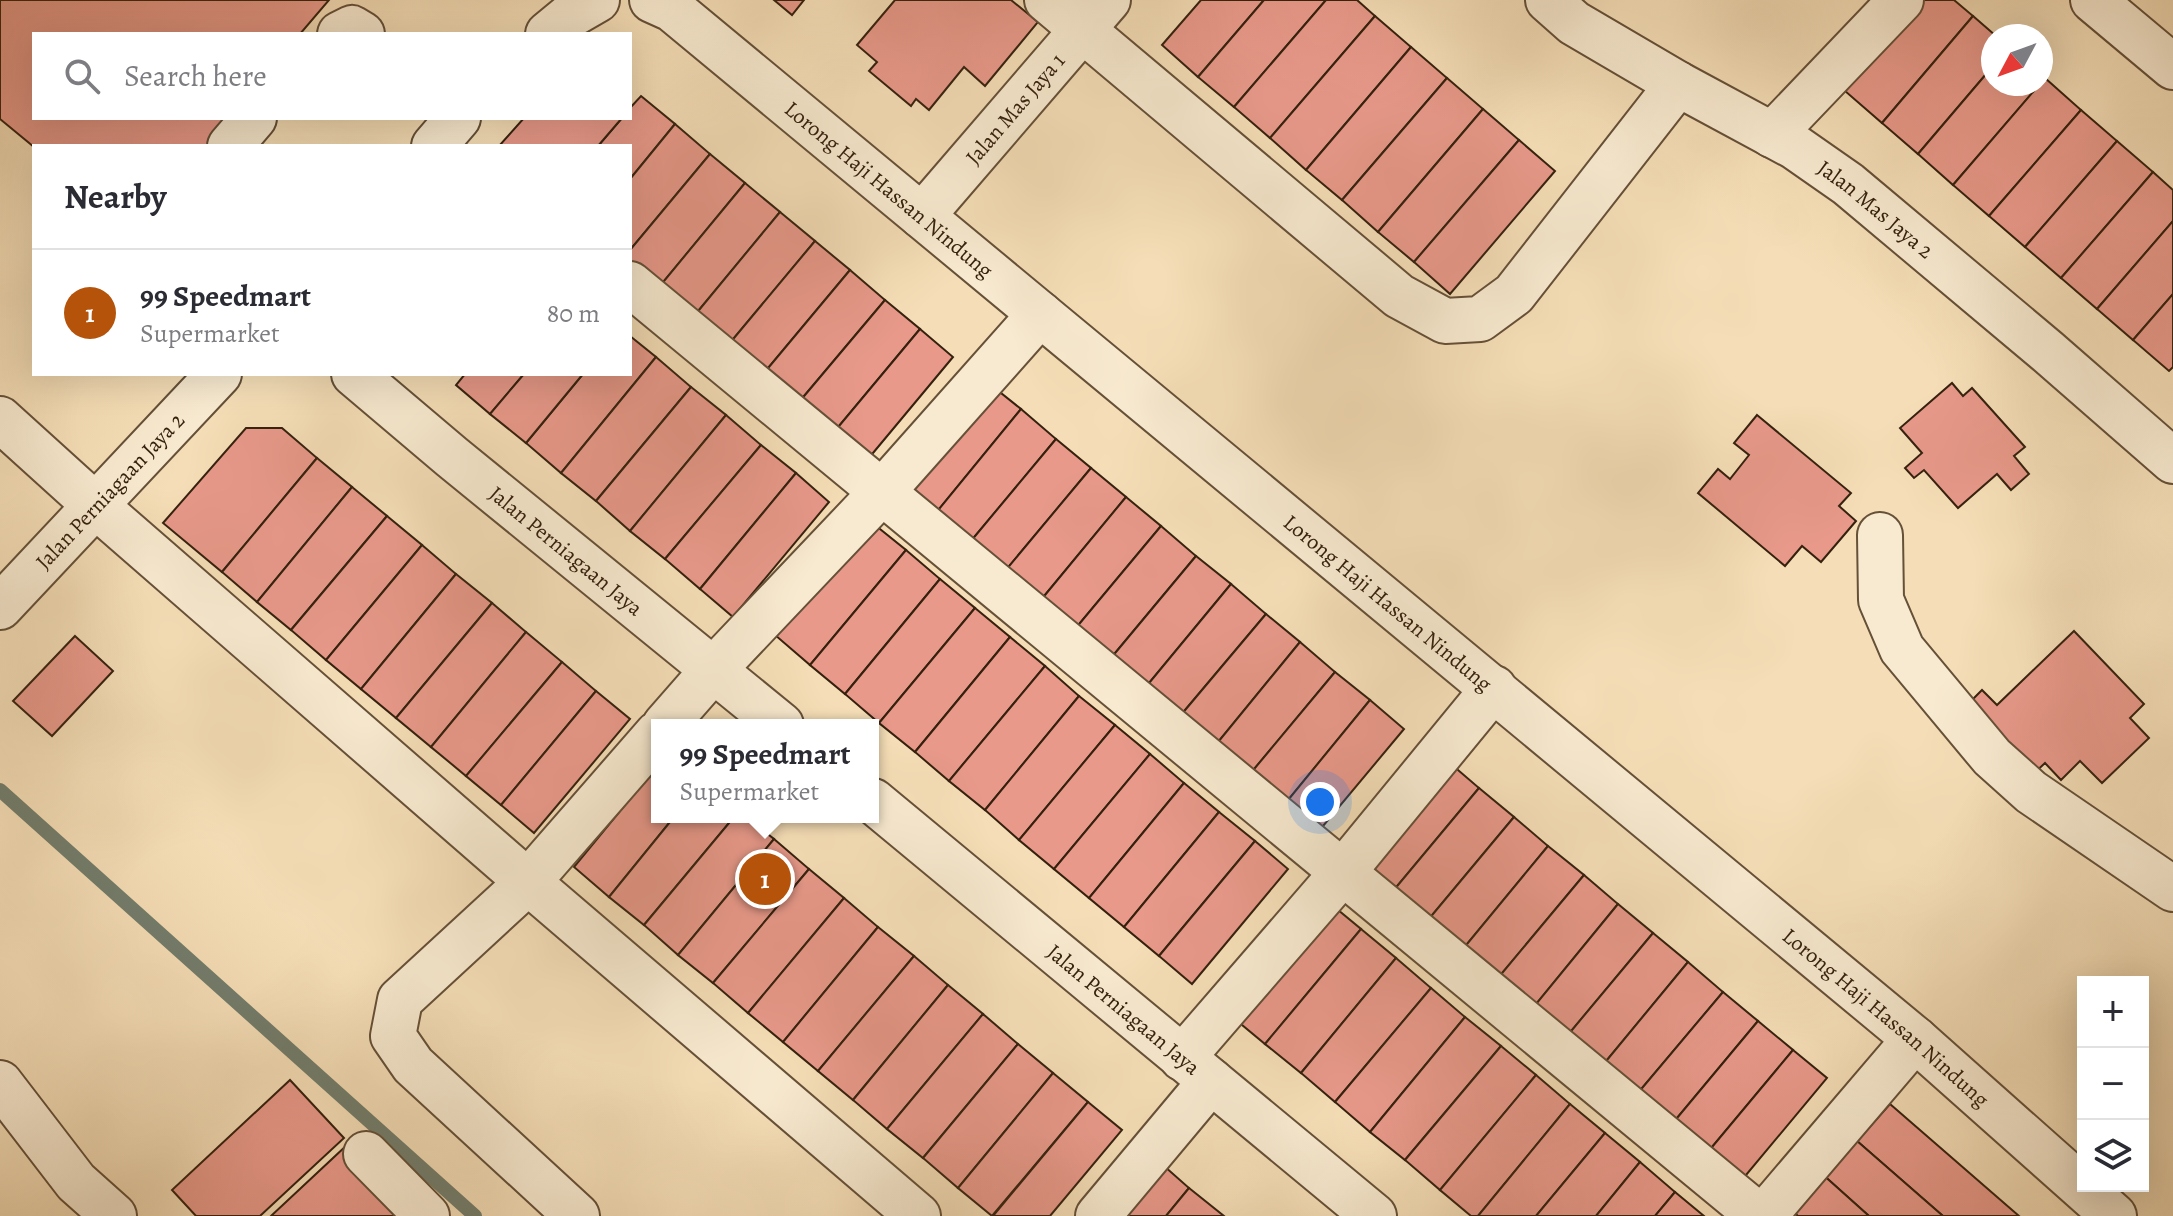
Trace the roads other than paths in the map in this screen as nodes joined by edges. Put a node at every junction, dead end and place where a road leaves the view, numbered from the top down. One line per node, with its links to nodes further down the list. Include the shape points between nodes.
1 (597, 0): 8 (street)
2 (652, 0): 14 (street, Lorong Haji Hassan Nindung, via 672,9)
3 (1047, 0): 7 (street)
4 (1548, 0): 10 (street, Jalan Mas Jaya 2, via 1574,23)
5 (1901, 0): 12 (street)
6 (2093, 0): 9 (street)
7 (1095, 15): 10 (street, via 1399,296 1445,321 1480,319 1514,294); 14 (street, Jalan Mas Jaya 1)
8 (550, 32)
9 (2173, 67)
10 (1678, 84): 12 (street, Jalan Mas Jaya 2)
11 (252, 120): 13 (street)
12 (1772, 135): 20 (street, Jalan Mas Jaya 2, via 1848,184)
13 (232, 144)
14 (922, 216): 16 (street, Lorong Haji Hassan Nindung)
15 (632, 286): 21 (street)
16 (1040, 314): 21 (street); 26 (street, Lorong Haji Hassan Nindung)
17 (217, 376): 22 (street, Jalan Perniagaan Jaya 2)
18 (356, 376): 25 (street, Jalan Perniagaan Jaya)
19 (0, 419): 22 (street)
20 (2173, 461)
21 (882, 492): 25 (street); 31 (street)
22 (96, 506): 24 (street, Jalan Perniagaan Jaya 2); 32 (street)
23 (1880, 535): 33 (street, via 1881,600 1902,649 1992,757 2031,792)
24 (0, 607)
25 (714, 669): 27 (street); 28 (street, Jalan Perniagaan Jaya)
26 (1494, 688): 31 (street); 34 (street, Lorong Haji Hassan Nindung)
27 (670, 719)
28 (774, 719)
29 (651, 741): 32 (street)
30 (879, 806): 35 (street, Jalan Perniagaan Jaya)
31 (1343, 872): 35 (street); 44 (street)
32 (528, 882): 40 (street, via 400,1000 393,1036 413,1065); 41 (street)
33 (2173, 889)
34 (1915, 1039): 44 (street); 45 (street, Lorong Haji Hassan Nindung)
35 (1196, 1069): 42 (street); 43 (street, Jalan Perniagaan Jaya)
36 (0, 1083): 38 (street, via 76,1182)
37 (366, 1154): 39 (street)
38 (114, 1216)
39 (427, 1216)
40 (577, 1216)
41 (918, 1216)
42 (1098, 1216)
43 (1374, 1216)
44 (1762, 1216)
45 (2114, 1216)

